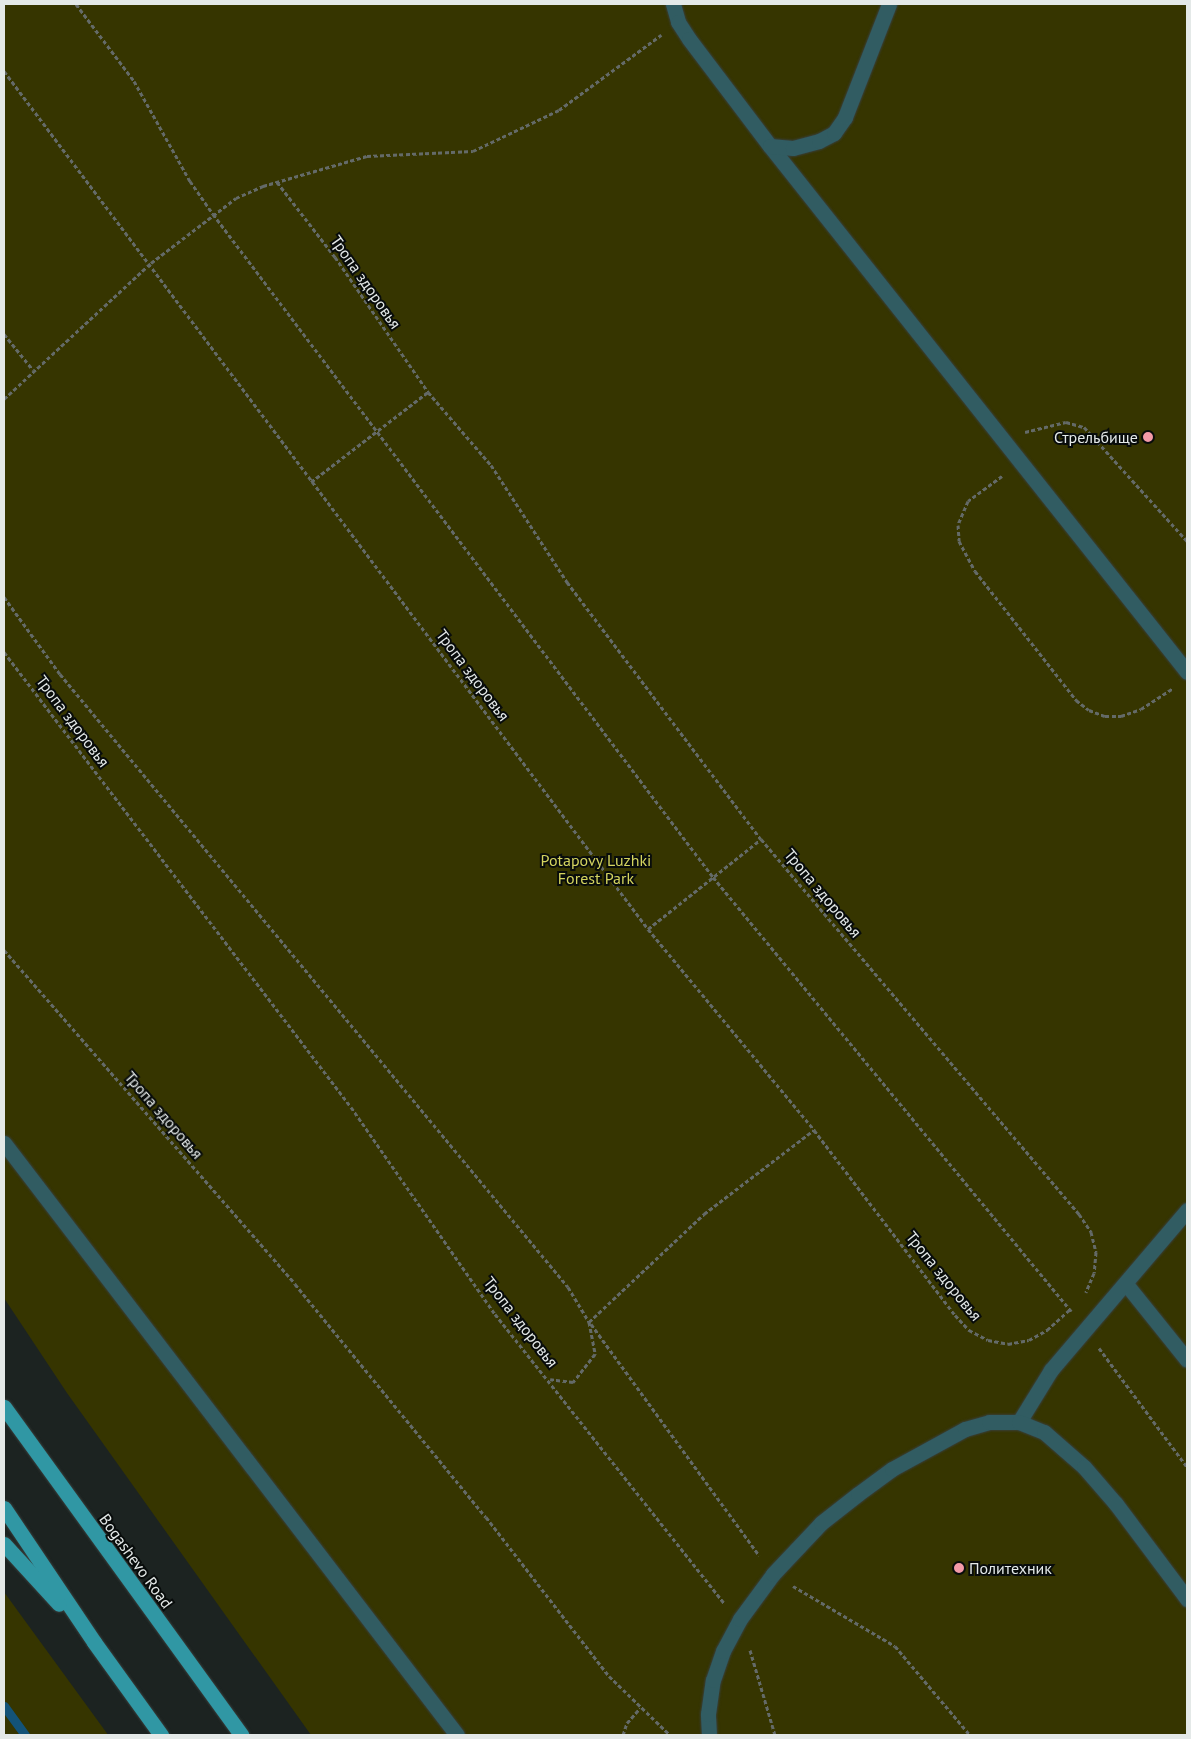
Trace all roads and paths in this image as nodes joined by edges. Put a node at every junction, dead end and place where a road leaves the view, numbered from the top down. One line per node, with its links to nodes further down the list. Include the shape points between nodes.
1 (76, 4): 8 (path, via 134,81)
2 (673, 4): 4 (street)
3 (889, 4): 6 (street, via 846,118 834,132 819,141 793,148)
4 (678, 22): 6 (street); 7 (path, via 559,110 474,151 367,156)
5 (4, 71): 9 (path, Тропа здоровья)
6 (770, 146): 15 (street)
7 (277, 182): 8 (path, via 236,198); 12 (path, Тропа здоровья, via 335,257)
8 (213, 214): 9 (path); 14 (path)
9 (151, 263): 11 (path); 17 (path, Тропа здоровья)
10 (4, 334): 11 (path)
11 (33, 370): 13 (path)
12 (428, 392): 14 (path); 22 (path, Тропа здоровья, via 491,465 567,582)
13 (4, 399)
14 (377, 431): 17 (path); 23 (path)
15 (1004, 444): 16 (street); 18 (path, via 1020,434 1056,423 1076,423 1084,427)
16 (1020, 462): 21 (street); 21 (path, via 978,493 961,513 959,541 975,571 1076,700 1089,710 1104,716 1121,716 1141,708)
17 (312, 482): 24 (path, Тропа здоровья)
18 (1187, 541)
19 (4, 597): 33 (path, Тропа здоровья, via 60,674 568,1287)
20 (4, 652): 36 (path, Тропа здоровья, via 351,1107 495,1314)
21 (1183, 678)
22 (761, 839): 23 (path); 30 (path, Тропа здоровья, via 1079,1214 1091,1232 1096,1252 1094,1273)
23 (713, 877): 24 (path); 32 (path)
24 (648, 929): 26 (path, Тропа здоровья)
25 (4, 950): 46 (path, Тропа здоровья, via 295,1284 486,1517 609,1676)
26 (814, 1130): 32 (path, Тропа здоровья, via 969,1330 1008,1344 1029,1340 1047,1330); 33 (path, via 704,1214)
27 (4, 1143): 49 (street)
28 (1187, 1210): 29 (street)
29 (1126, 1284): 34 (street); 35 (street)
30 (1080, 1298)
31 (1075, 1304): 32 (path, Тропа здоровья)
32 (1070, 1310)
33 (589, 1322): 36 (path, Тропа здоровья, via 595,1354 573,1382); 42 (path)
34 (1086, 1331): 38 (street, via 1051,1370); 39 (path)
35 (1187, 1360)
36 (550, 1379): 44 (path, via 717,1596)
37 (4, 1407): 48 (main road, Bogashevo Road)
38 (1020, 1422): 42 (street, via 989,1422 965,1429 892,1469 821,1523); 43 (street, via 1044,1432 1084,1467)
39 (1187, 1467)
40 (4, 1508): 45 (main road)
41 (4, 1544): 45 (main road)
42 (773, 1574): 44 (street); 54 (path, via 894,1646)
43 (1187, 1599)
44 (740, 1619): 52 (street, via 713,1680 708,1714); 53 (path)
45 (94, 1642): 47 (main road)
46 (640, 1708): 50 (path, via 627,1723); 51 (path, Тропа здоровья)
47 (162, 1735)
48 (241, 1735)
49 (457, 1735)
50 (623, 1735)
51 (670, 1735)
52 (709, 1735)
53 (775, 1735)
54 (970, 1735)

